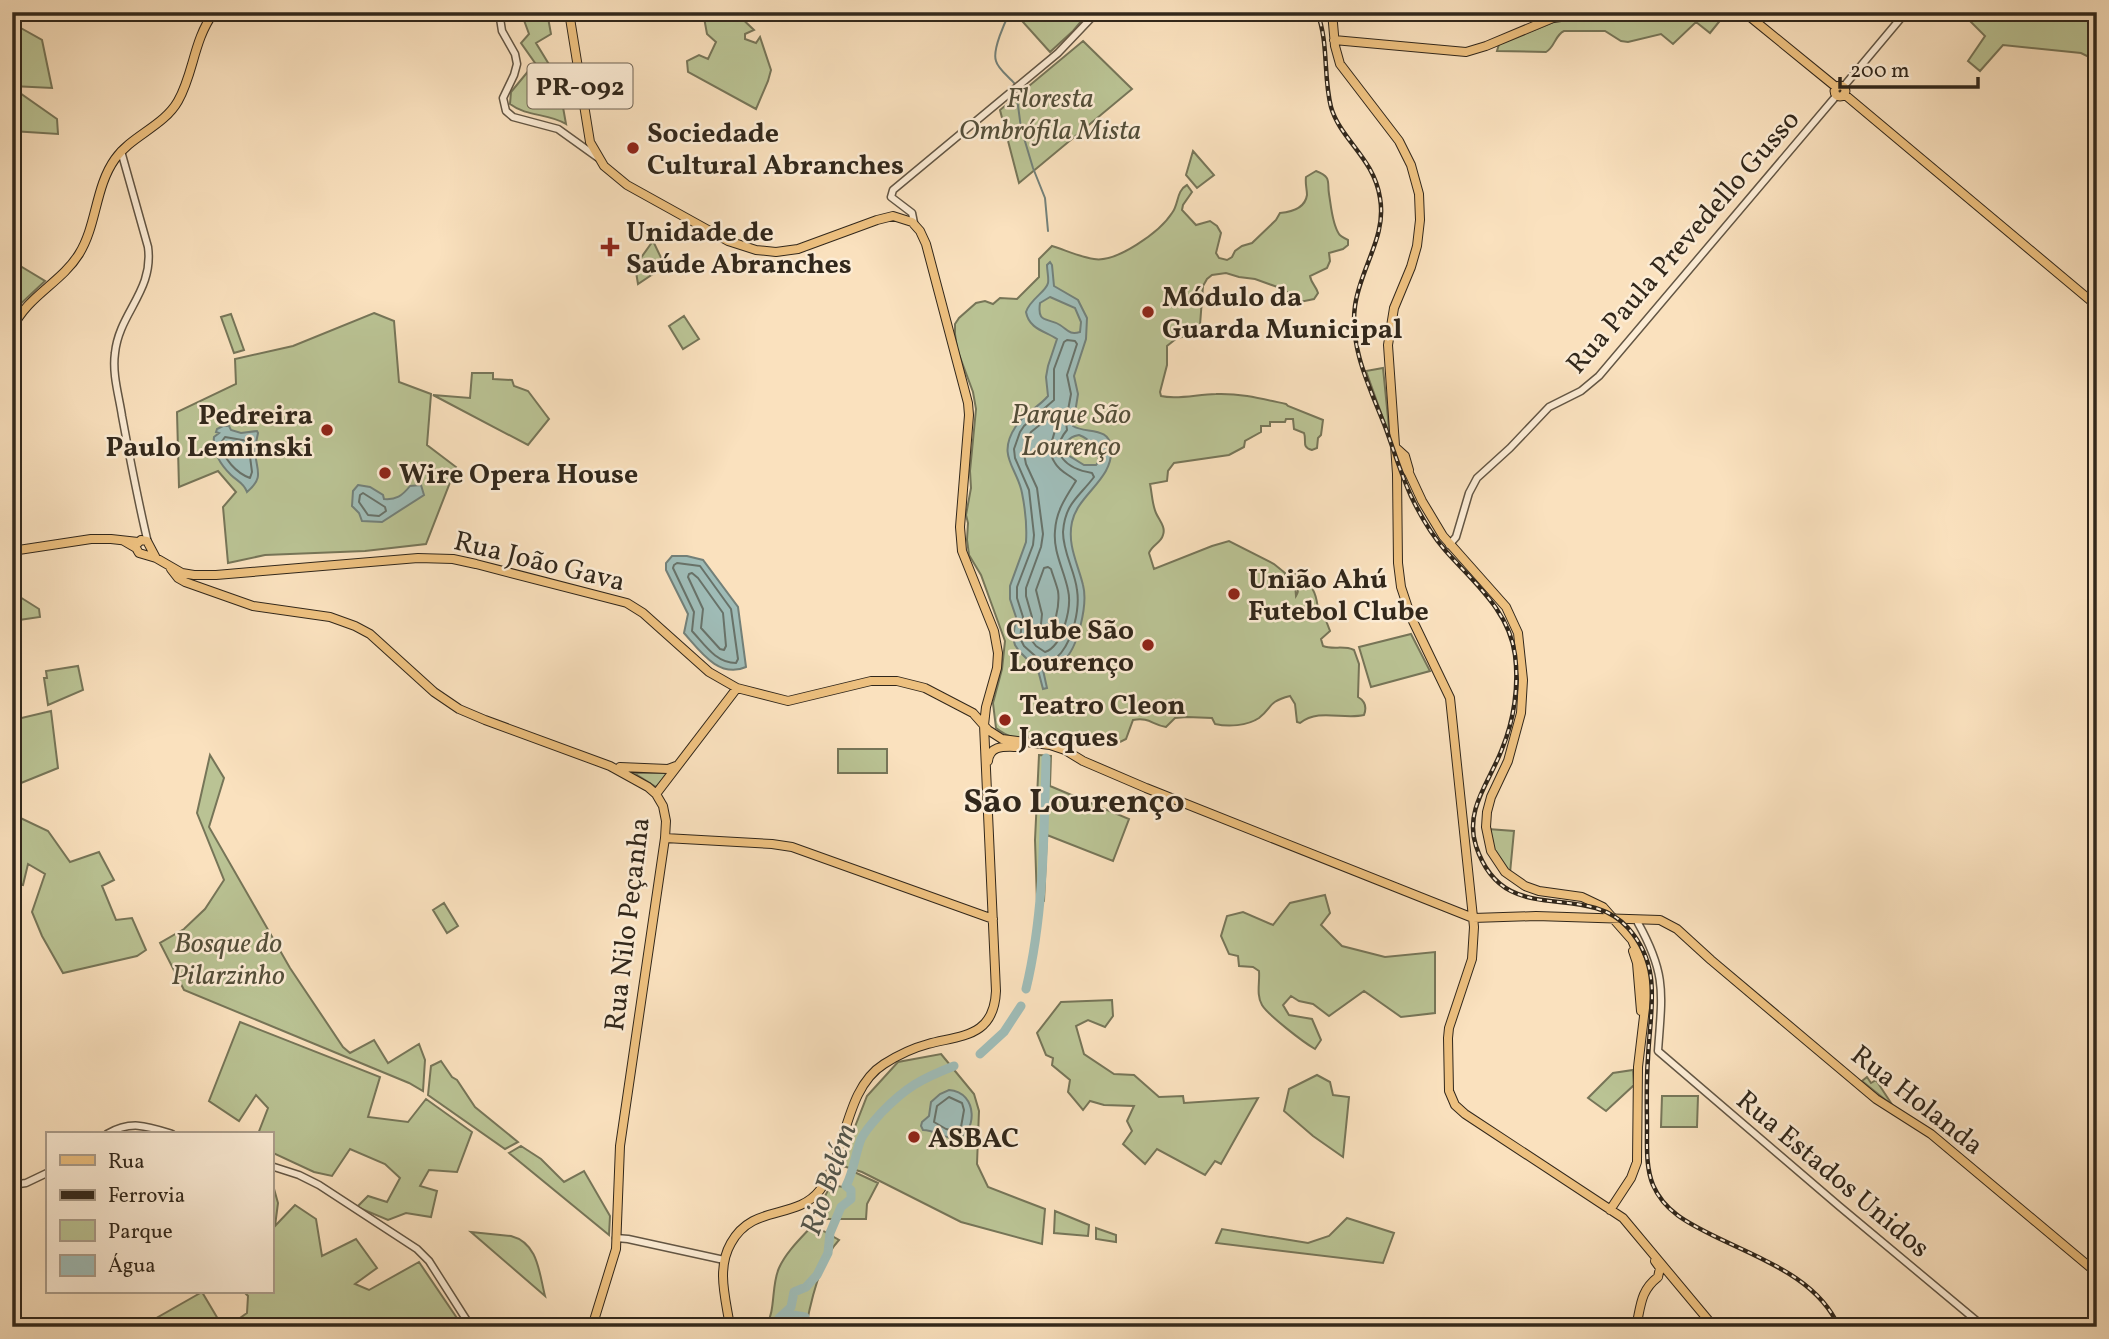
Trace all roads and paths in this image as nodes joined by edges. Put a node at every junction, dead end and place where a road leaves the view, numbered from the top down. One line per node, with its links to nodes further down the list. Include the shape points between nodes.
1 (214, 12): 11 (main road, via 199,37 177,102)
2 (499, 12): 12 (street, via 517,64 503,98 506,111 558,129)
3 (569, 12): 12 (main road, PR-092, via 587,129)
4 (1097, 12): 13 (street, via 1058,53 893,190 892,199 912,214)
5 (1332, 12): 9 (main road)
6 (1600, 12): 9 (main road, via 1553,18 1461,52)
7 (1744, 12): 10 (main road)
8 (1906, 12): 10 (street, Rua Paula Prevedello Gusso)
9 (1334, 40): 16 (main road, via 1344,71 1404,150 1419,194 1418,246 1394,308 1389,336)
10 (1840, 91): 14 (main road); 19 (street, Rua Paula Prevedello Gusso, via 1599,376 1549,407 1477,478)
11 (121, 151): 15 (main road, via 106,176 79,253 66,271 28,304); 20 (street, via 149,253 145,283 121,327 114,356)
12 (599, 158): 13 (main road, via 627,185 720,237 756,250 798,249 888,217)
13 (914, 223): 23 (main road, via 926,244 968,403 961,543)
14 (2097, 306)
15 (12, 329)
16 (1395, 452): 17 (main road, via 1405,456); 18 (main road)
17 (1408, 471): 18 (main road, via 1402,469); 19 (main road)
18 (1397, 474): 33 (main road, via 1400,580 1411,617 1450,698)
19 (1449, 545): 35 (main road, via 1506,607 1518,632 1522,701 1506,768 1487,812 1488,839 1495,859 1525,886 1591,899)
20 (143, 546): 21 (main road, Rua Nilo Peçanha, via 91,539); 22 (main road, Rua Nilo Peçanha)
21 (12, 551)
22 (170, 566): 24 (main road, Rua João Gava, via 209,576 406,558 476,564 627,603 709,672); 29 (main road, Rua Nilo Peçanha, via 185,582 242,602 355,625 459,709)
23 (998, 653): 25 (main road, via 981,709); 26 (main road)
24 (737, 688): 25 (main road, Rua João Gava, via 788,701 871,681 897,681 925,688); 28 (main road)
25 (972, 713): 26 (main road, Rua João Gava); 30 (main road)
26 (984, 725): 27 (main road, Rua João Gava, via 1002,740 1050,745); 30 (main road)
27 (1083, 761): 30 (main road, via 1046,749 1001,747 989,756); 33 (main road)
28 (680, 763): 29 (main road, via 668,769); 31 (main road)
29 (610, 766): 31 (main road, Rua Nilo Peçanha)
30 (985, 783): 34 (main road)
31 (656, 794): 32 (main road, Rua Nilo Peçanha, via 665,813)
32 (665, 838): 34 (main road, via 792,847); 45 (main road, Rua Nilo Peçanha, via 622,1131)
33 (1473, 918): 35 (main road); 44 (main road, via 1472,959 1449,1028 1449,1091 1458,1108)
34 (993, 919): 46 (main road, via 996,991 988,1019 968,1035 906,1052 872,1073 861,1088 818,1193 799,1207 749,1223 732,1241)
35 (1618, 921): 36 (main road); 37 (main road); 38 (main road, via 1637,963); 38 (main road, via 1644,968)
36 (1659, 922): 37 (main road); 47 (main road, Rua Holanda, via 1681,932 1876,1099 1931,1135)
37 (1638, 923): 55 (street, Rua Estados Unidos, via 1653,951 1662,986 1658,1051)
38 (1643, 1020): 44 (main road, via 1637,1161)
39 (111, 1132): 40 (street, via 132,1125)
40 (163, 1132)
41 (273, 1167): 50 (street, via 319,1185 423,1254)
42 (46, 1173): 43 (street)
43 (12, 1185)
44 (1610, 1210): 48 (main road, via 1659,1266); 49 (main road, via 1623,1218)
45 (616, 1238): 46 (street); 51 (main road, Rua Nilo Peçanha)
46 (724, 1261): 52 (main road)
47 (2097, 1273)
48 (1658, 1277): 49 (main road); 53 (main road, via 1644,1293)
49 (1674, 1279): 54 (main road)
50 (471, 1327)
51 (592, 1327)
52 (730, 1327)
53 (1636, 1327)
54 (1714, 1327)
55 (1984, 1327)

